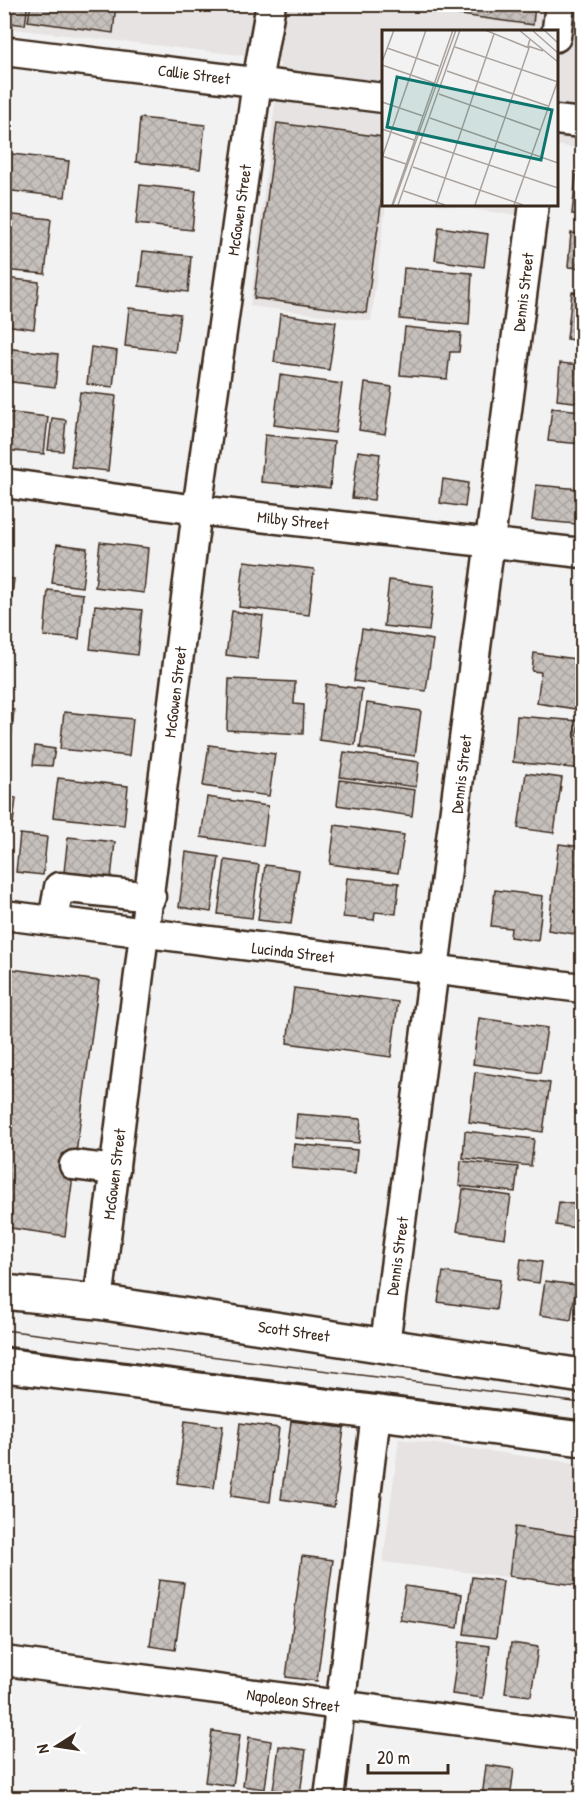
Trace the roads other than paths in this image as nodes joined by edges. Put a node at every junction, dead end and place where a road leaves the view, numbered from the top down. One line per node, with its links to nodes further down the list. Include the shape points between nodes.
1 (271, 4): 5 (street, McGowen Street)
2 (560, 4): 3 (street)
3 (556, 30)
4 (4, 51): 5 (street, Callie Street)
5 (256, 82): 6 (street, Callie Street); 11 (street, McGowen Street)
6 (382, 98)
7 (557, 120): 8 (street)
8 (582, 123)
9 (534, 206): 12 (street, Dennis Street)
10 (4, 483): 11 (street, Milby Street)
11 (197, 510): 12 (street, Milby Street); 14 (street, McGowen Street)
12 (491, 541): 13 (street, Milby Street); 18 (street, Dennis Street)
13 (582, 553)
14 (151, 897): 16 (street, via 59,887); 17 (street, McGowen Street)
15 (4, 915): 16 (street, Lucinda Street)
16 (53, 921): 17 (street, Lucinda Street)
17 (146, 933): 18 (street, Lucinda Street); 21 (street, McGowen Street)
18 (435, 970): 19 (street, Lucinda Street); 24 (street, Dennis Street)
19 (582, 988)
20 (74, 1165): 21 (street)
21 (115, 1170): 23 (street, McGowen Street)
22 (4, 1292): 23 (main road, Scott Street)
23 (98, 1302): 24 (main road, Scott Street)
24 (386, 1344): 26 (main road, Scott Street)
25 (4, 1365): 27 (main road)
26 (582, 1376)
27 (376, 1414): 28 (main road); 30 (street)
28 (582, 1439)
29 (4, 1661): 30 (street, Napoleon Street)
30 (340, 1707): 31 (street, Napoleon Street); 32 (street)
31 (582, 1737)
32 (329, 1798)

